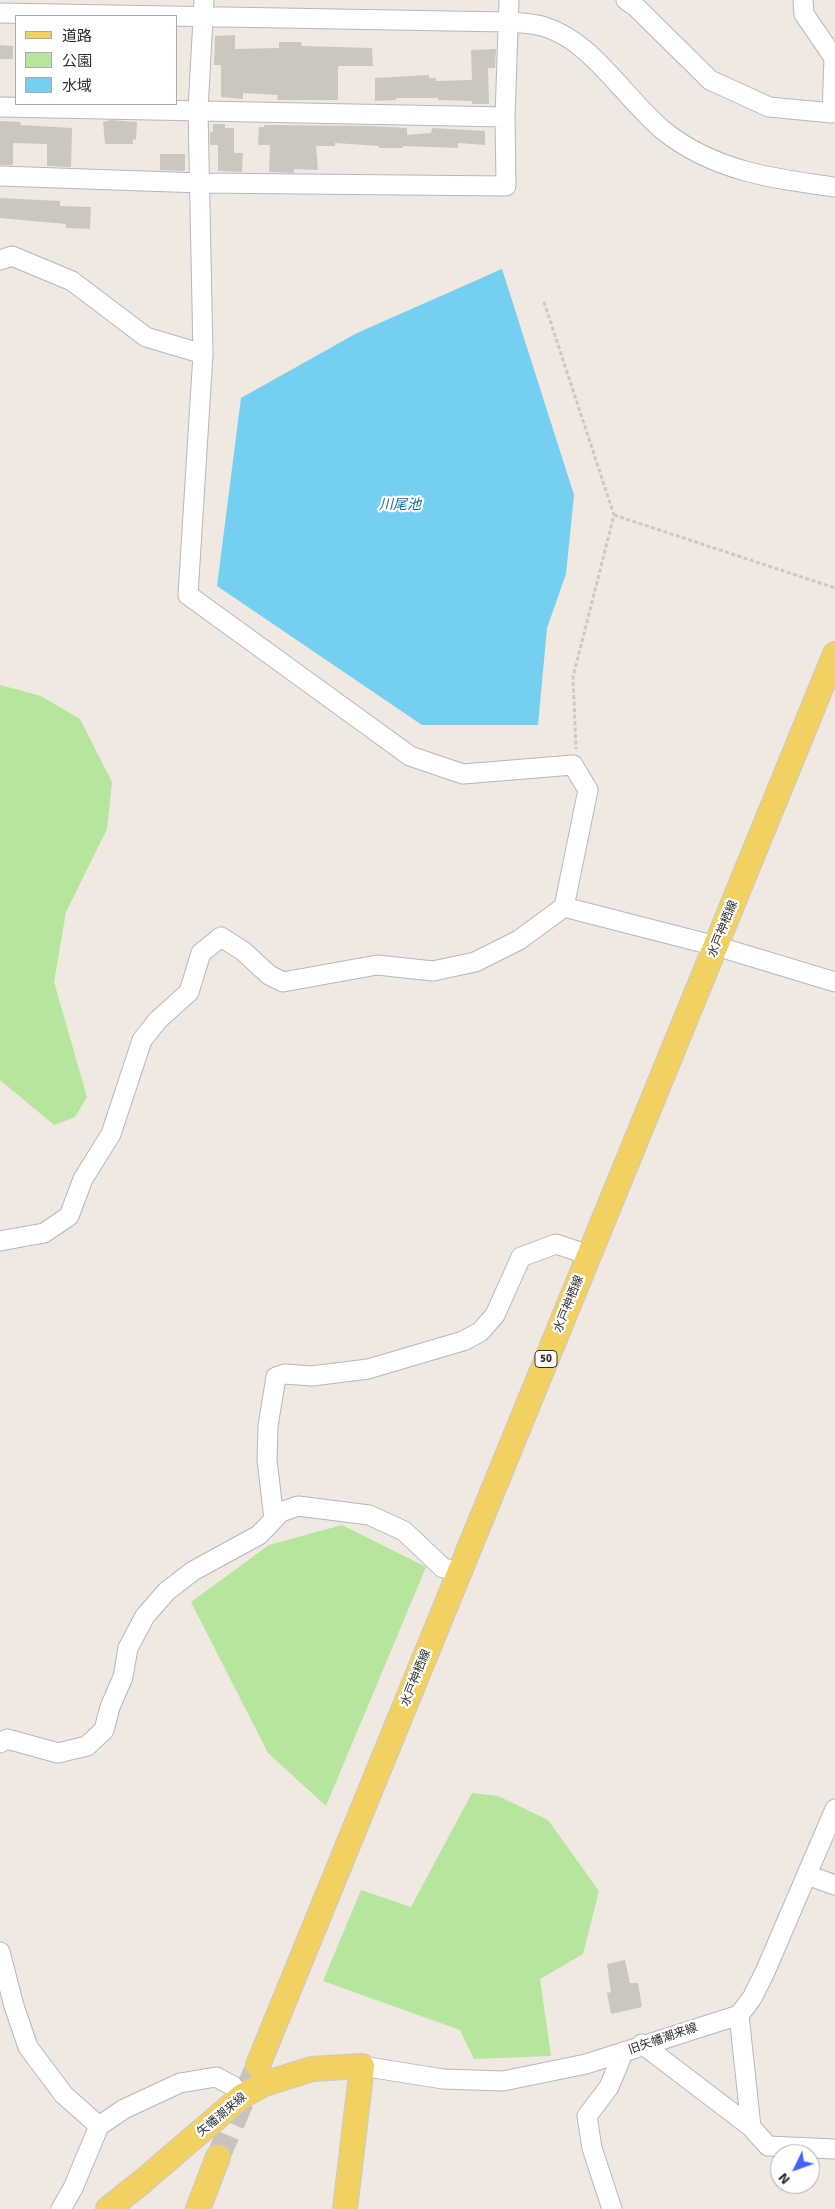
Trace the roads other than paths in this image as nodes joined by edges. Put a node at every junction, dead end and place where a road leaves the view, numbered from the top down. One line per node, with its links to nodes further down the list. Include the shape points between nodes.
1 (509, 0): 6 (street)
2 (626, 0): 3 (street, via 710,80 769,106 832,113 834,58 804,14)
3 (804, 0)
4 (204, 8): 5 (street); 6 (street); 8 (street)
5 (0, 13)
6 (507, 22): 9 (street); 12 (street, via 545,27 565,36 584,50 664,131 723,166)
7 (0, 107): 8 (street)
8 (198, 110): 9 (street); 11 (street)
9 (505, 117): 11 (street, via 506,186)
10 (0, 176): 11 (street)
11 (201, 183): 14 (street)
12 (835, 187)
13 (0, 260): 14 (street, via 12,256 72,281 146,338)
14 (203, 354): 16 (street, via 188,595 410,756 463,774 573,765 588,790)
15 (835, 654): 17 (main road, 水戸神栖線 / 50)
16 (564, 908): 17 (street); 19 (street, via 519,940 475,962 433,971 377,965 283,982 269,975 243,951 221,937 201,953 189,992 158,1020 142,1040 111,1134 83,1179 69,1216 44,1233)
17 (716, 946): 18 (street); 20 (main road, 水戸神栖線 / 50)
18 (835, 982)
19 (0, 1241)
20 (589, 1255): 21 (street, via 556,1244 521,1257 495,1315 480,1332 463,1341 368,1369 276,1377 268,1426 267,1460); 22 (main road, 水戸神栖線 / 50)
21 (274, 1518): 22 (street, via 298,1506 369,1516 404,1531 443,1568); 23 (street, via 259,1535 193,1571 167,1591 145,1616 128,1648 104,1730 87,1746 58,1753 7,1739)
22 (460, 1571): 31 (main road, 水戸神栖線 / 50)
23 (0, 1743)
24 (835, 1810): 25 (street)
25 (807, 1875): 26 (street); 28 (street, via 752,1998)
26 (835, 1884)
27 (0, 1952): 34 (street, via 28,2047 64,2095)
28 (739, 2015): 29 (street, 旧矢幡潮来線); 35 (street)
29 (642, 2044): 30 (street, 旧矢幡潮来線); 35 (street)
30 (623, 2053): 32 (street, 旧矢幡潮来線, via 503,2081 443,2078); 42 (street, via 609,2087 587,2116 592,2148)
31 (258, 2065)
32 (362, 2066): 33 (main road, 矢幡潮来線, via 312,2069 264,2084); 41 (main road)
33 (242, 2097): 34 (street, via 233,2086 216,2077 180,2083 124,2109); 39 (main road, 矢幡潮来線)
34 (100, 2126): 38 (street)
35 (752, 2127): 36 (street, via 768,2146)
36 (835, 2148)
37 (218, 2156): 40 (main road)
38 (61, 2209)
39 (108, 2209)
40 (198, 2209)
41 (345, 2209)
42 (612, 2209)

